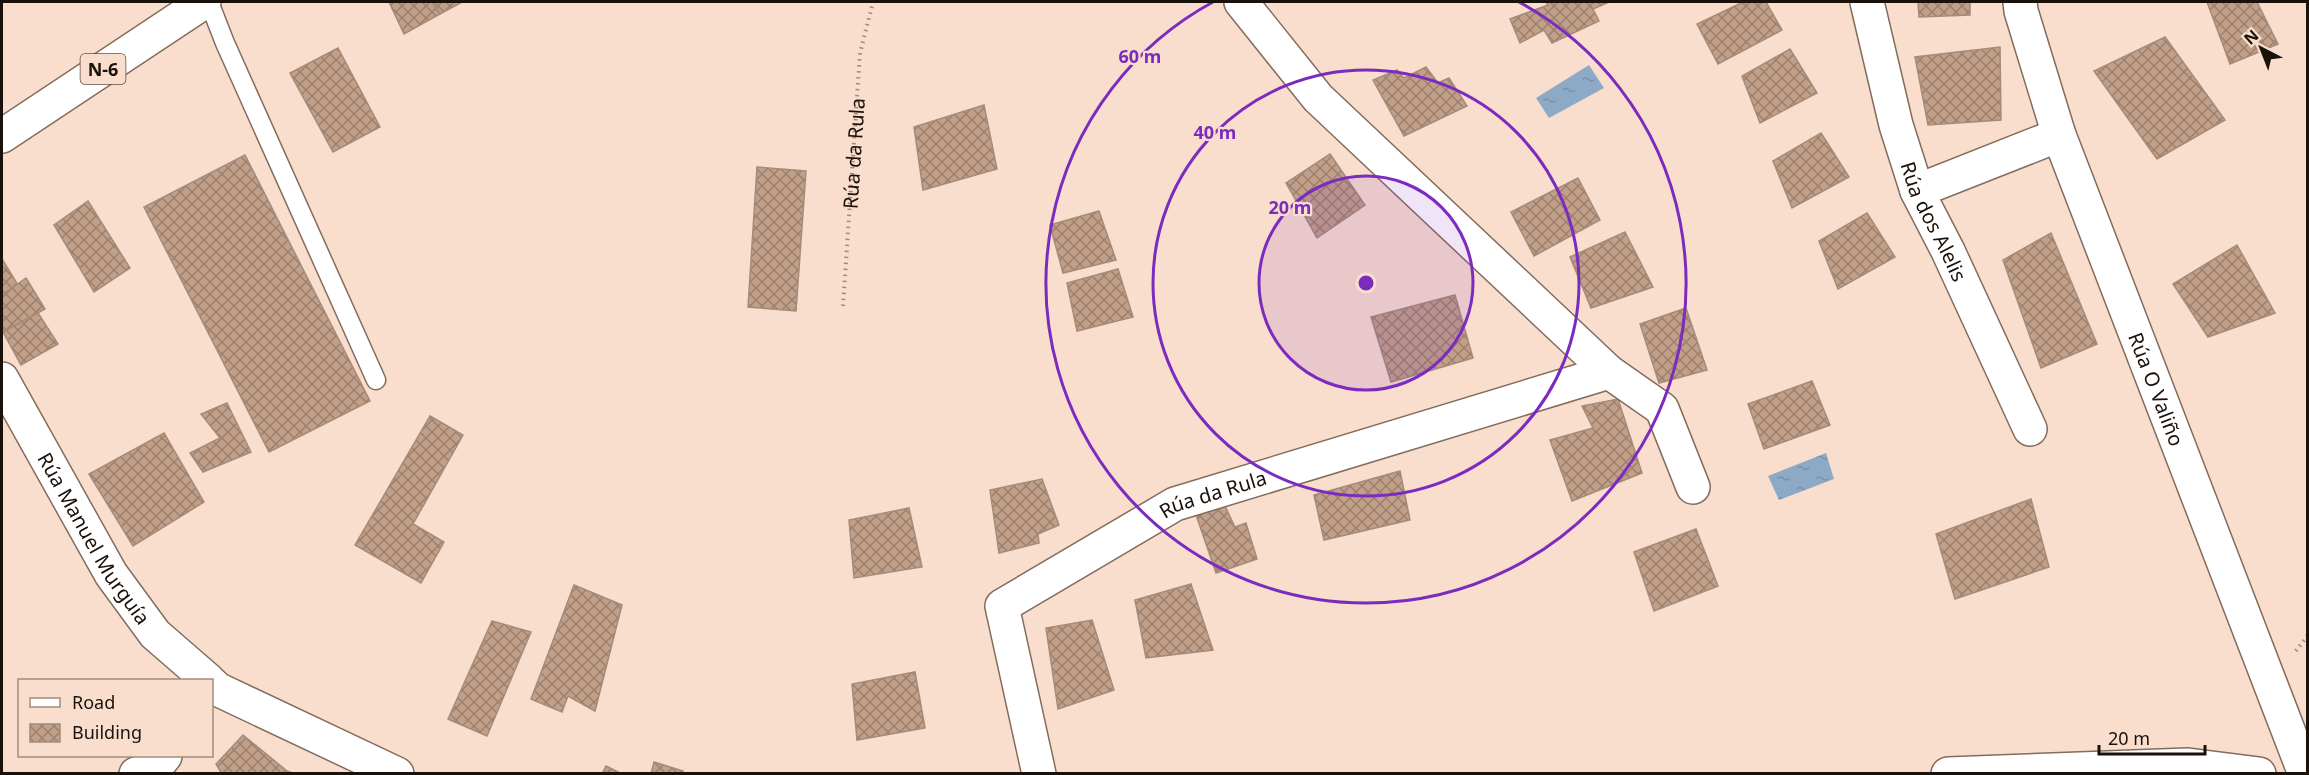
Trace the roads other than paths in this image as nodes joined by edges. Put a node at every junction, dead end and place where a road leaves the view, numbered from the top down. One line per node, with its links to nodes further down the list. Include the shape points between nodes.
1 (204, 2): 7 (main road, N-6)
2 (209, 2): 11 (lane)
3 (1241, 2): 9 (main road, via 1318,98)
4 (1867, 2): 8 (main road, Rúa dos Alelis, via 1896,125)
5 (2020, 2): 6 (main road, Rúa O Valiño)
6 (2059, 135): 8 (main road); 22 (main road, Rúa O Valiño)
7 (2, 136)
8 (1917, 191): 12 (main road, Rúa dos Alelis)
9 (1609, 372): 13 (main road, via 1662,409); 19 (main road, Rúa da Rula, via 1175,504 1002,606)
10 (2, 379): 14 (main road, Rúa Manuel Murguía, via 111,574 155,634)
11 (376, 380)
12 (2030, 429)
13 (1693, 487)
14 (203, 679)
15 (213, 687): 18 (main road, Rúa Manuel Murguía)
16 (164, 757): 17 (main road, via 156,767)
17 (136, 774)
18 (397, 774)
19 (1039, 774)
20 (1948, 774): 21 (main road, via 2188,765)
21 (2259, 774)
22 (2305, 774)

